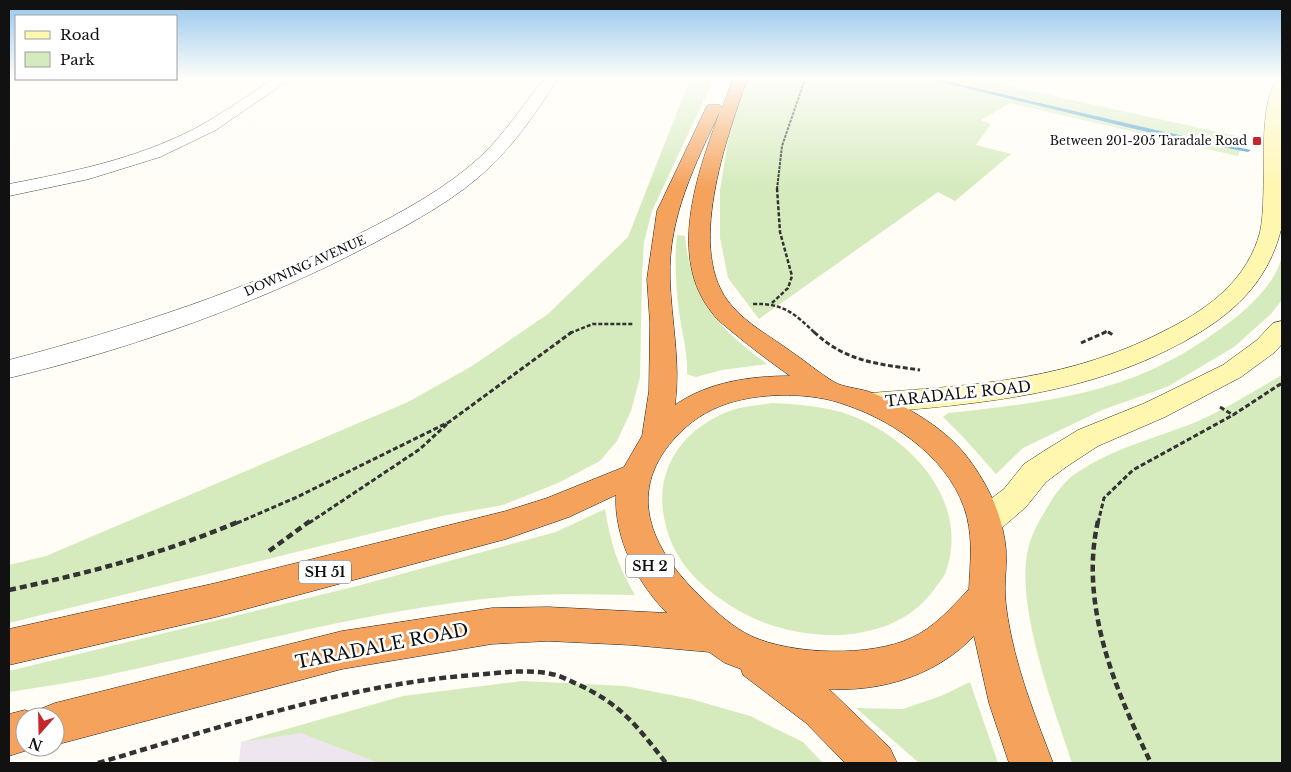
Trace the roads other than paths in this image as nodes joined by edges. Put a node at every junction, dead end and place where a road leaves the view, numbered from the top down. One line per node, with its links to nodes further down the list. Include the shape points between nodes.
1 (227, 115): 6 (street, via 168,146 85,174)
2 (522, 115): 8 (street, DOWNING AVENUE, via 485,162 445,193 348,249 264,287 186,316)
3 (711, 115): 11 (highway, SH 2, via 667,211 658,279 663,391)
4 (727, 115): 9 (highway, via 713,156 698,230 702,275 722,310)
5 (1275, 115): 10 (main road, TARADALE ROAD, via 1272,217 1265,249 1248,279 1217,310 1140,356 1068,379 990,393)
6 (9, 190)
7 (1282, 329): 13 (main road, via 1266,346 1232,371 1155,410 1088,438 1055,459 1035,473 1015,498)
8 (9, 370)
9 (824, 388): 10 (highway); 11 (highway, via 786,384 750,386 716,395 686,410)
10 (870, 403): 13 (highway, via 901,418 929,438 954,463 973,491)
11 (656, 435): 12 (highway, SH 2)
12 (635, 475): 15 (highway, SH 2, via 633,524 648,564 662,584); 16 (highway, SH 51, via 557,508 506,525 216,600)
13 (985, 522): 14 (highway, via 989,558)
14 (987, 594): 15 (highway, via 960,626 926,651 883,667 832,671 780,663); 19 (highway, via 999,665)
15 (730, 643): 17 (highway, TARADALE ROAD, via 631,628 548,624 492,626 342,650); 18 (highway, SH 2, via 820,708)
16 (9, 647)
17 (65, 721)
18 (875, 763)
19 (1031, 763)

